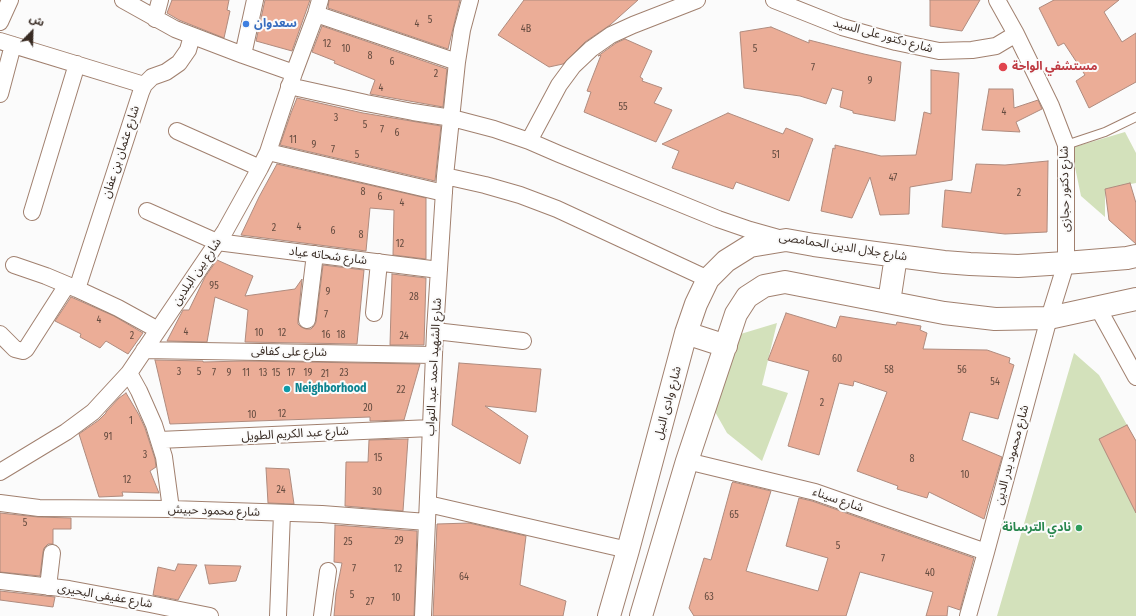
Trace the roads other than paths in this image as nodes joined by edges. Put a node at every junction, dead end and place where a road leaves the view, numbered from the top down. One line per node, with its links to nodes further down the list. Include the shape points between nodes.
1 (10, 0): 11 (street)
2 (123, 0): 10 (street, شارع جلال الدين الحمامصى)
3 (160, 0): 10 (street)
4 (255, 0): 15 (street)
5 (470, 0): 16 (street)
6 (697, 0): 24 (street, via 610,35 591,49 573,66 559,85)
7 (774, 0): 12 (street, شارع دكتور على السيد, via 842,27 939,51 996,46)
8 (997, 0): 12 (street, شارع دكتور حجازى)
9 (318, 7): 16 (street); 18 (street, شارع بين البلدين)
10 (155, 19): 13 (street, شارع جلال الدين الحمامصى)
11 (0, 22)
12 (1016, 34): 25 (street, شارع دكتور حجازى, via 1051,106)
13 (192, 36): 15 (street, شارع جلال الدين الحمامصى); 19 (street, via 188,50 179,63 166,72 152,77)
14 (6, 43): 17 (street); 20 (street)
15 (243, 55): 18 (street, شارع جلال الدين الحمامصى)
16 (457, 62): 22 (street)
17 (77, 64): 19 (street); 31 (street)
18 (292, 80): 22 (street, شارع جلال الدين الحمامصى, via 366,103); 26 (street, شارع بين البلدين)
19 (144, 85): 42 (street, شارع عثمان بن عفان)
20 (0, 94)
21 (1136, 117): 25 (lane, via 1105,132)
22 (452, 118): 24 (street, شارع جلال الدين الحمامصى); 28 (street, شارع الشهيد احمد عبد التواب)
23 (177, 131): 27 (street)
24 (529, 141): 32 (street, شارع جلال الدين الحمامصى, via 718,219)
25 (1066, 145): 38 (street, شارع دكتور حجازى)
26 (268, 152): 27 (street, شارع بين البلدين); 29 (street)
27 (260, 168): 33 (street, شارع بين البلدين)
28 (445, 176): 29 (street, شارع الشهيد احمد عبد التواب); 41 (street, via 513,193 557,209)
29 (444, 193): 40 (street, شارع الشهيد احمد عبد التواب)
30 (147, 211): 33 (street, شارع شحاته عياد)
31 (32, 212)
32 (786, 240): 35 (main road, شارع جلال الدين الحمامصى); 41 (main road, شارع وادى النيل, via 750,246 726,261)
33 (217, 242): 34 (street, شارع شحاته عياد); 49 (street, شارع بين البلدين)
34 (315, 254): 37 (street, شارع شحاته عياد); 48 (street)
35 (896, 256): 38 (main road, شارع جلال الدين الحمامصى, via 944,262 1018,266); 44 (main road)
36 (1136, 256): 38 (main road, شارع جلال الدين الحمامصى)
37 (378, 262): 40 (street, شارع شحاته عياد); 46 (street)
38 (1065, 263): 47 (street, شارع دكتور حجازى)
39 (14, 265): 42 (street)
40 (439, 270): 50 (street, شارع الشهيد احمد عبد التواب)
41 (708, 279): 51 (main road, شارع وادى النيل)
42 (72, 287): 49 (street); 52 (street, شارع عثمان بن عفان, via 26,349 15,349)
43 (1136, 299): 45 (main road)
44 (889, 302): 47 (main road, via 982,318); 54 (main road, via 785,282 764,286 747,297 736,314)
45 (1098, 308): 47 (main road); 58 (street)
46 (374, 312)
47 (1049, 318): 69 (street, شارع محمود بدر الدين)
48 (307, 320)
49 (158, 330): 55 (street, شارع بين البلدين)
50 (435, 330): 53 (street); 56 (street, شارع الشهيد احمد عبد التواب)
51 (686, 333): 54 (main road); 68 (main road, شارع وادى النيل)
52 (0, 334)
53 (523, 341)
54 (726, 346): 61 (main road)
55 (144, 350): 56 (street, شارع على كفافى); 57 (street, شارع بين البلدين)
56 (434, 355): 59 (street, شارع الشهيد احمد عبد التواب)
57 (129, 373): 60 (street, via 151,418); 62 (street, شارع بين البلدين, via 93,412 66,432)
58 (1136, 377)
59 (431, 428): 60 (street, شارع عبد الكريم الطويل); 64 (street, شارع الشهيد احمد عبد التواب)
60 (158, 440): 65 (street, via 164,457)
61 (687, 461): 69 (street, شارع سيناء, via 815,492); 79 (main road)
62 (0, 472)
63 (0, 503): 65 (street, شارع محمود حبيش, via 39,508)
64 (428, 504): 67 (street, شارع الشهيد احمد عبد التواب); 68 (street)
65 (171, 509): 66 (street, شارع محمود حبيش)
66 (282, 513): 67 (street, شارع محمود حبيش); 75 (street)
67 (427, 522): 77 (street, شارع الشهيد احمد عبد التواب)
68 (628, 550): 78 (main road, شارع وادى النيل)
69 (986, 552): 80 (street, شارع محمود بدر الدين)
70 (52, 554): 73 (street)
71 (328, 571): 76 (street)
72 (0, 581): 73 (street, شارع عفيفى البحيرى)
73 (48, 587): 74 (street, شارع عفيفى البحيرى)
74 (210, 616)
75 (278, 616)
76 (322, 616)
77 (423, 616)
78 (609, 616)
79 (641, 616)
80 (968, 616)

